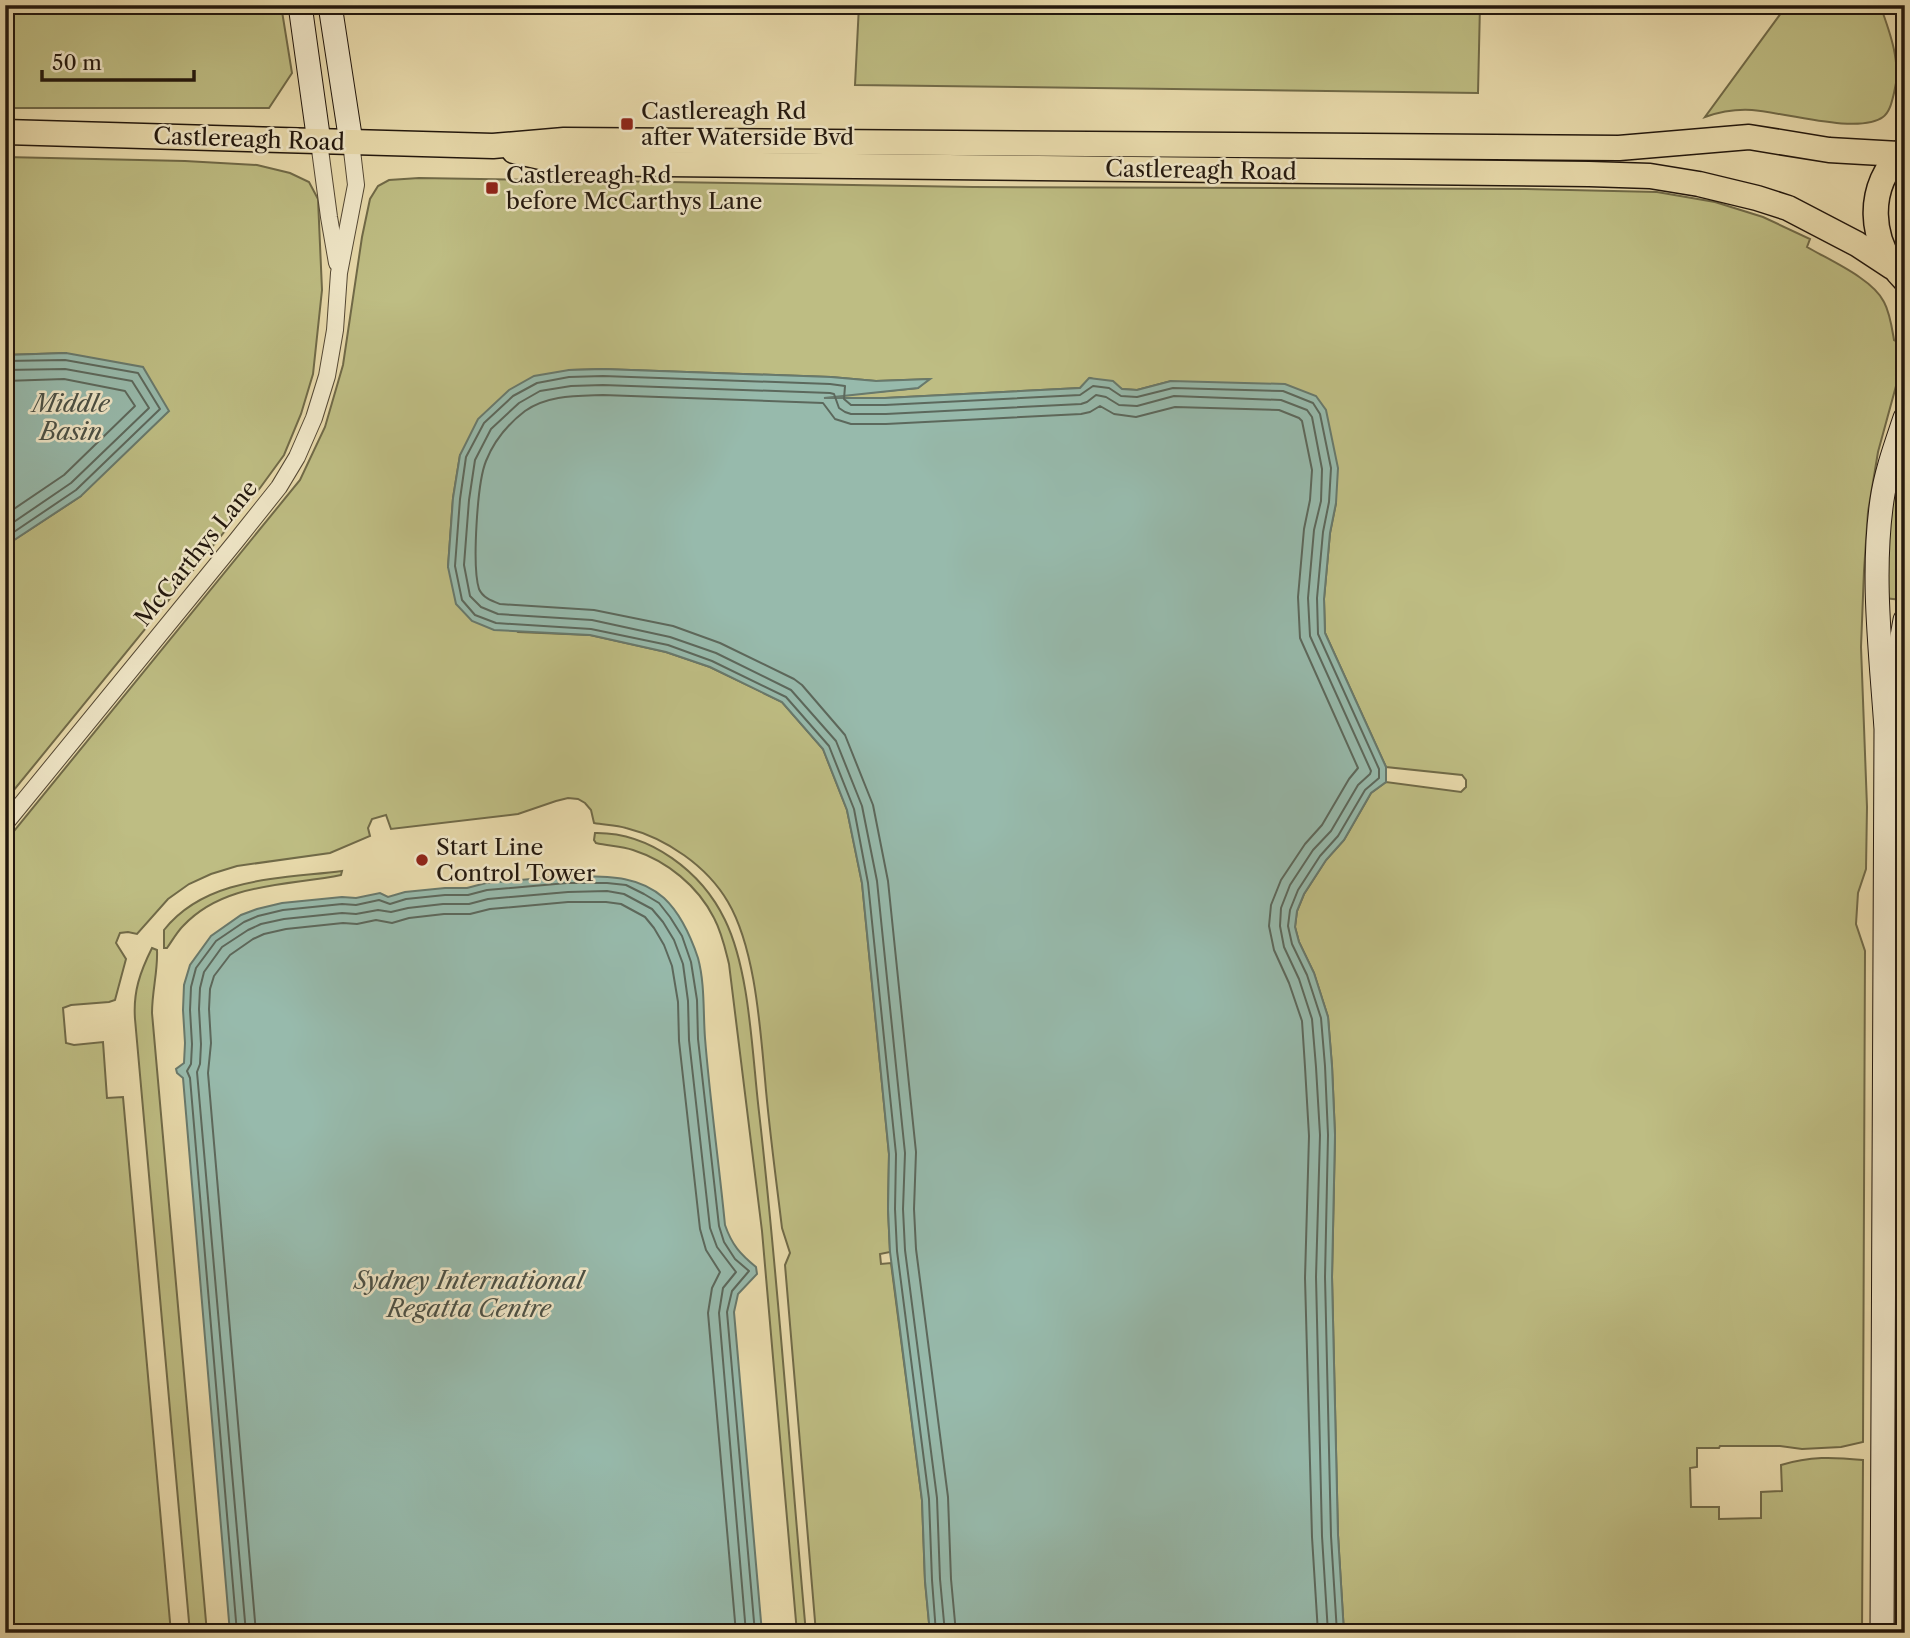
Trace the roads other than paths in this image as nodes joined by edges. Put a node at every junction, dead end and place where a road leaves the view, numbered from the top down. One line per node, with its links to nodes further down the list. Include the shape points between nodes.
1 (300, 5): 4 (street)
2 (330, 5): 5 (street)
3 (5, 132): 4 (main road, Castlereagh Road)
4 (319, 142): 5 (main road, Castlereagh Road); 8 (street, McCarthys Lane)
5 (351, 142): 6 (main road, Castlereagh Road); 8 (street, McCarthys Lane, via 356,185)
6 (493, 146): 7 (main road, Castlereagh Road, via 578,140 1619,148 1749,137 1824,149); 9 (main road, Castlereagh Road, via 567,163 1650,176 1788,208 1857,244)
7 (1902, 152): 9 (main road, via 1885,174 1875,221 1880,245)
8 (339, 273): 13 (street, McCarthys Lane, via 327,376 314,418 279,487)
9 (1898, 274)
10 (1905, 418): 12 (street, via 1882,498 1878,533 1876,587)
11 (1905, 620): 12 (street)
12 (1886, 729): 14 (street)
13 (5, 824)
14 (1895, 948): 15 (street)
15 (1882, 1633)

